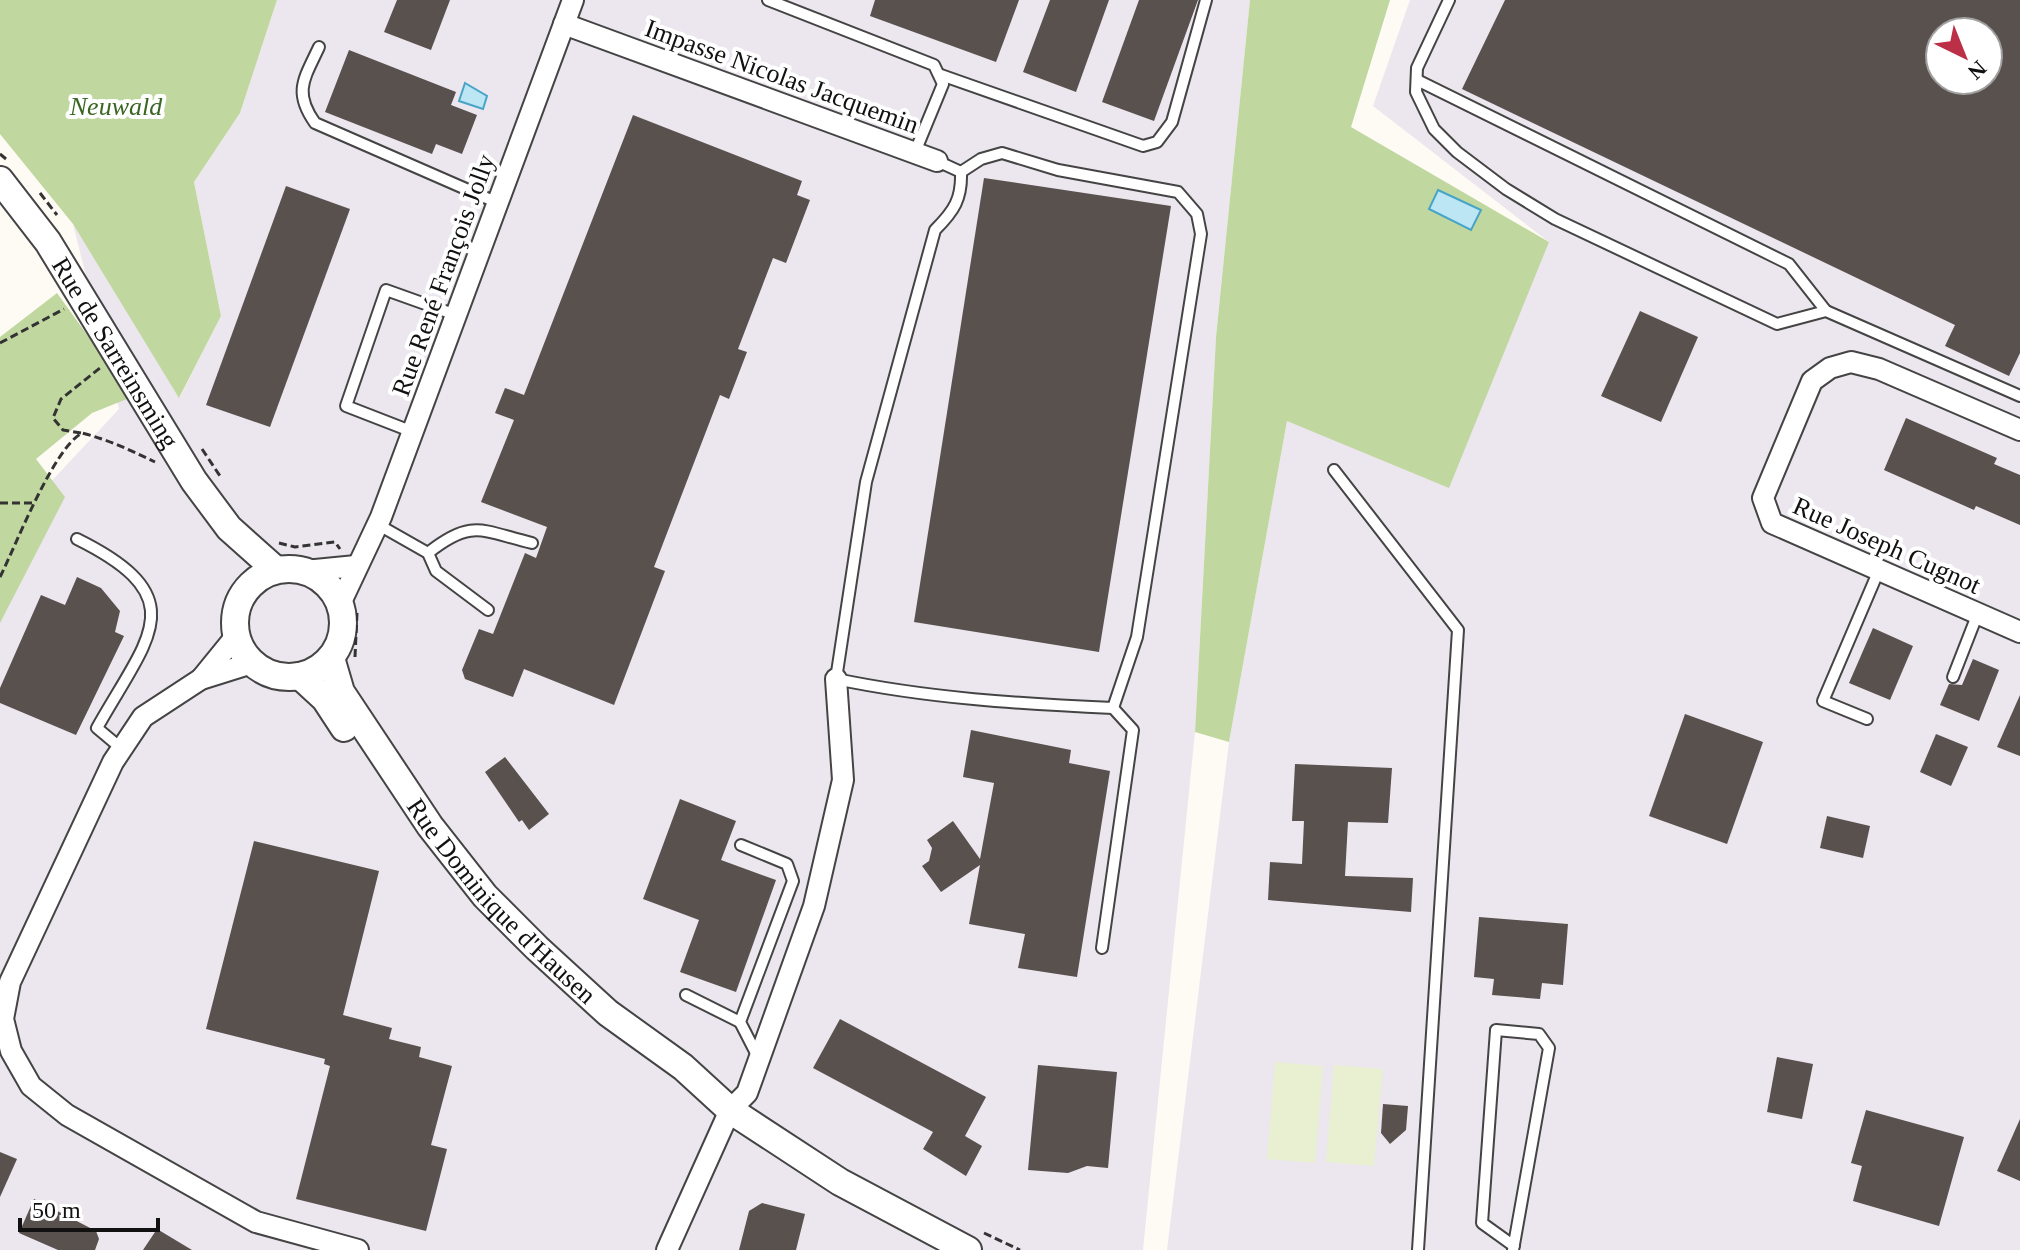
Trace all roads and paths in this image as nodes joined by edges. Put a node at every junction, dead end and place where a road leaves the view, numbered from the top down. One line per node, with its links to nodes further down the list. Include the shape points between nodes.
1 (573, 0): 5 (street, Rue René François Jolly)
2 (768, 0): 7 (lane, via 934,65)
3 (1206, 0): 7 (lane, via 1172,122 1157,142 1143,146)
4 (1449, 0): 8 (lane, via 1417,68)
5 (564, 24): 9 (street, Impasse Nicolas Jacquemin); 15 (street, Rue René François Jolly)
6 (319, 47): 15 (lane, via 301,84 303,105 315,123)
7 (941, 75): 9 (lane, via 937,105)
8 (1417, 80): 18 (lane, via 1789,264); 18 (lane, via 1416,92 1434,129 1506,189 1555,219 1777,324)
9 (915, 152): 11 (street, Impasse Nicolas Jacquemin)
10 (0, 154): 12 (path)
11 (937, 161): 13 (lane)
12 (5, 172): 17 (street, Rue de Sarreinsming)
13 (961, 172): 54 (lane, via 962,192 954,210 935,230 866,482); 55 (lane, via 1002,153 1058,170 1178,192 1197,214 1201,234 1137,637)
14 (40, 192): 16 (path)
15 (498, 203): 19 (street, Rue René François Jolly)
16 (63, 226)
17 (85, 298): 20 (path); 21 (street, Rue de Sarreinsming)
18 (1826, 311): 22 (lane)
19 (456, 315): 24 (street, Rue René François Jolly); 24 (lane, via 386,290 346,406)
20 (0, 343)
21 (117, 352): 25 (path, via 61,399 53,418 63,430); 28 (street, Rue de Sarreinsming)
22 (2020, 396)
23 (2020, 430): 40 (street, Rue Joseph Cugnot, via 1851,362 1812,381 1763,498 1772,523)
24 (413, 432): 32 (street, Rue René François Jolly)
25 (82, 433): 28 (path, via 122,443); 31 (path, via 69,440)
26 (200, 446): 29 (path)
27 (1334, 470): 70 (lane, via 1458,630)
28 (194, 481): 33 (street, Rue de Sarreinsming)
29 (227, 486)
30 (0, 503): 31 (path)
31 (37, 503): 42 (path)
32 (377, 524): 37 (lane); 38 (street, Rue René François Jolly)
33 (229, 528): 39 (street, Rue de Sarreinsming); 43 (street, Rue de Sarreinsming)
34 (77, 539): 57 (lane, via 116,558 138,578 152,603 149,636 97,728)
35 (273, 542): 38 (path, via 295,547 335,542)
36 (532, 543): 37 (lane, via 475,529 453,533)
37 (428, 553): 45 (lane, via 436,571)
38 (356, 566): 41 (street); 44 (street, Rue René François Jolly)
39 (276, 570): 41 (street); 43 (street, via 250,584)
40 (1879, 570): 46 (street, Rue Joseph Cugnot); 56 (lane, via 1823,701)
41 (305, 571): 44 (street, via 320,578)
42 (0, 577)
43 (241, 596): 48 (street)
44 (349, 608): 49 (path); 49 (street)
45 (488, 610)
46 (1978, 613): 47 (street, Rue Joseph Cugnot); 52 (lane)
47 (2020, 632)
48 (236, 636): 50 (street); 53 (street)
49 (343, 661): 51 (street); 64 (street, Rue Dominique d'Hausen, via 341,692 430,826 485,896 608,1013 683,1067)
50 (252, 663): 51 (street, via 266,673); 53 (street)
51 (300, 676): 64 (street, Rue Dominique d'Hausen, via 325,699 436,863 514,949 682,1085)
52 (1953, 677)
53 (201, 679): 57 (street, via 143,717)
54 (836, 679): 55 (lane, via 1020,704); 63 (street, via 843,780 814,906)
55 (1113, 708): 59 (lane, via 1133,730)
56 (1867, 719)
57 (122, 749): 61 (street, via 10,982)
58 (741, 845): 62 (lane, via 787,864 793,881)
59 (1102, 948)
60 (686, 995): 62 (lane)
61 (1, 1020): 67 (street, via 31,1086 67,1115 256,1222)
62 (740, 1022): 63 (lane)
63 (759, 1059): 64 (street, via 747,1093)
64 (725, 1106): 65 (street, Rue Dominique d'Hausen, via 840,1182); 68 (street)
65 (976, 1241): 69 (path)
66 (1514, 1248): 66 (lane, via 1549,1048 1539,1034 1496,1030 1482,1223)
67 (358, 1250)
68 (667, 1250)
69 (1020, 1250)
70 (1418, 1250)

